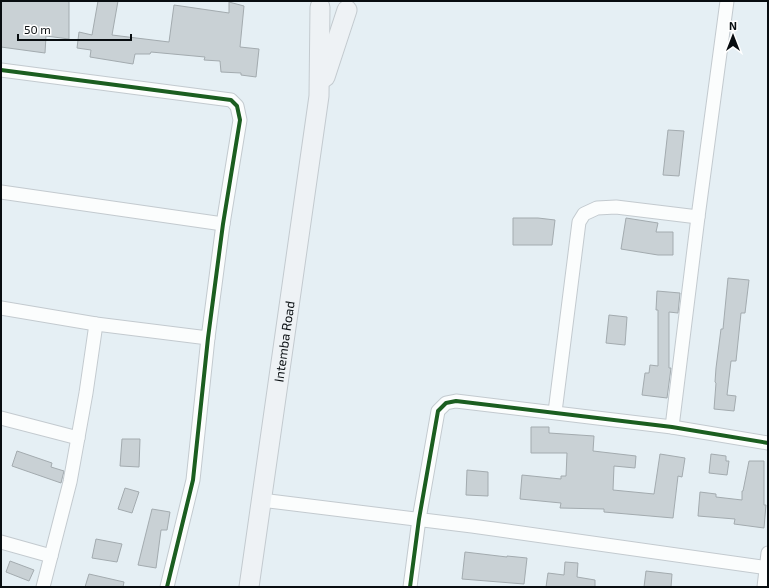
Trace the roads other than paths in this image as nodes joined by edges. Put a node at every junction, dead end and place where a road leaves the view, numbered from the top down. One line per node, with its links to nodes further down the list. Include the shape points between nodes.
1 (727, 1): 7 (street)
2 (318, 4): 3 (street, via 333,12); 5 (street)
3 (352, 5): 5 (street)
4 (1, 70): 8 (street, via 231,100 237,106 240,120)
5 (320, 96): 17 (street, Intemba Road)
6 (1, 192): 8 (street)
7 (698, 217): 12 (street, via 616,207 597,208 584,214 579,222); 14 (street)
8 (223, 224): 11 (street)
9 (1, 308): 10 (street)
10 (96, 324): 11 (street); 15 (street)
11 (208, 338): 24 (street, via 193,480)
12 (555, 412): 14 (street); 18 (street, via 456,401 446,403 438,411)
13 (1, 418): 15 (street)
14 (672, 427): 16 (street)
15 (78, 438): 21 (street, via 70,482)
16 (768, 443)
17 (262, 500): 18 (street); 25 (street, Intemba Road)
18 (420, 519): 22 (street); 26 (street)
19 (1, 542): 21 (street)
20 (768, 553): 22 (street)
21 (51, 556): 23 (street)
22 (767, 568): 27 (street)
23 (43, 587)
24 (167, 587)
25 (249, 587)
26 (410, 587)
27 (764, 587)

